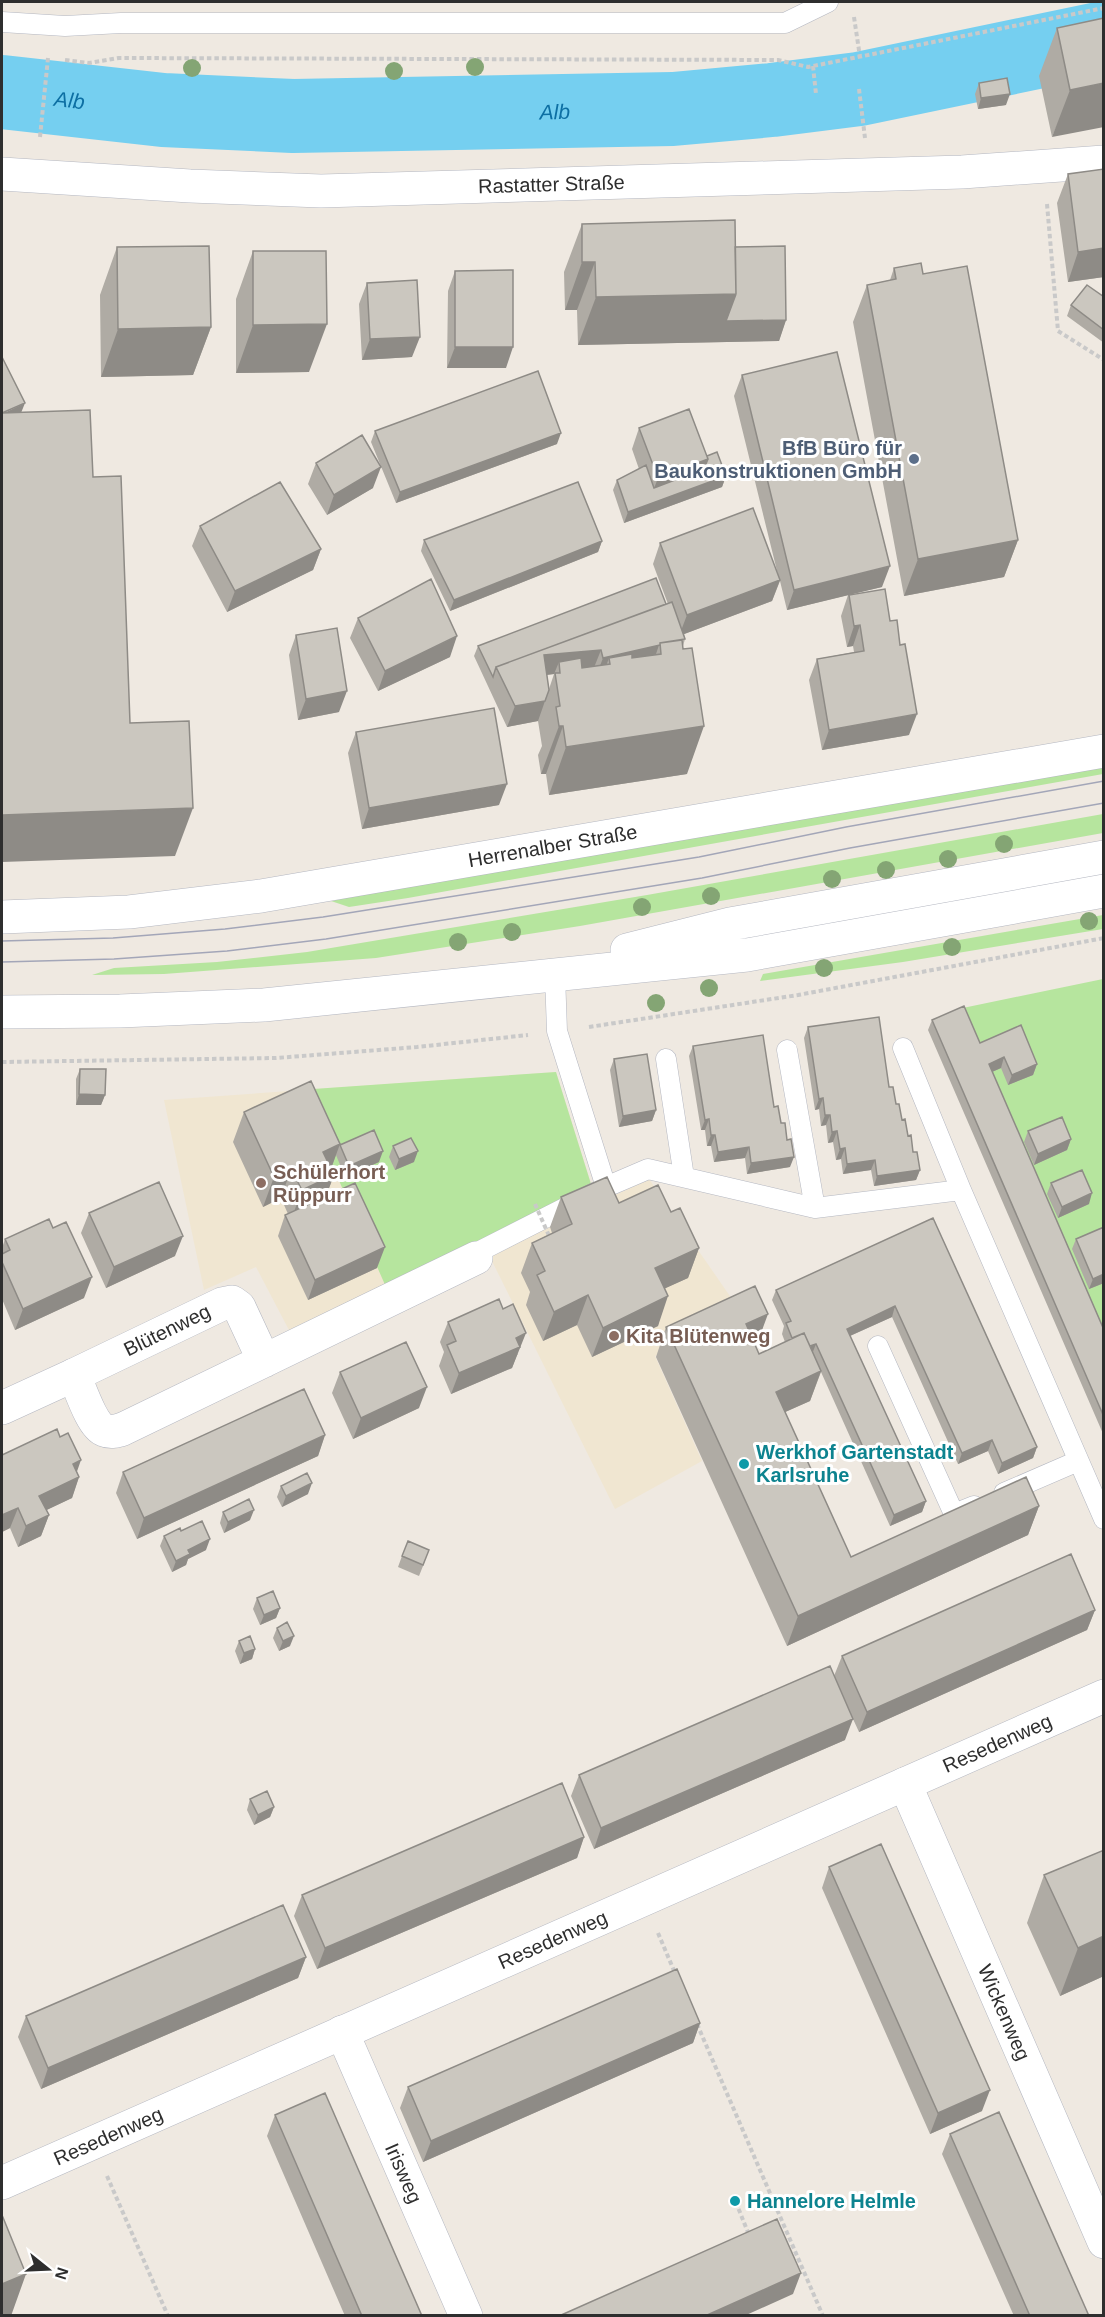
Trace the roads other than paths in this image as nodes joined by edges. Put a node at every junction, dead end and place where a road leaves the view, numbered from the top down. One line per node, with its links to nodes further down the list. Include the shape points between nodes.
1 (828, 2): 2 (lane, via 785,23 65,26)
2 (2, 22)
3 (1104, 162): 4 (street, Rastatter Straße, via 962,172 321,191)
4 (2, 174)
5 (1104, 751): 8 (street, Herrenalber Straße, via 261,896 129,912)
6 (1104, 857): 10 (street, via 730,924)
7 (1104, 891): 9 (street, via 747,955)
8 (2, 917)
9 (555, 975): 10 (street); 16 (lane, via 557,1031)
10 (515, 979): 11 (street, via 264,1005)
11 (2, 1012)
12 (903, 1048): 17 (lane)
13 (788, 1050): 18 (lane)
14 (666, 1059): 15 (lane)
15 (684, 1178): 16 (lane, via 648,1169); 18 (lane)
16 (606, 1187): 19 (lane, via 482,1250)
17 (961, 1190): 18 (lane); 24 (lane)
18 (815, 1208)
19 (476, 1258): 21 (street)
20 (878, 1346): 24 (lane, via 954,1514)
21 (264, 1362): 22 (street, via 112,1432 95,1423); 22 (street, Blütenweg, via 239,1307 232,1302)
22 (74, 1375): 23 (street, Blütenweg)
23 (2, 1408)
24 (1078, 1461): 25 (lane)
25 (1104, 1519)
26 (1104, 1696): 27 (street, Resedenweg)
27 (905, 1784): 28 (street, Resedenweg); 30 (street, Wickenweg)
28 (342, 2032): 29 (street, Resedenweg); 31 (street, Irisweg)
29 (2, 2183)
30 (1104, 2242)
31 (466, 2316)

